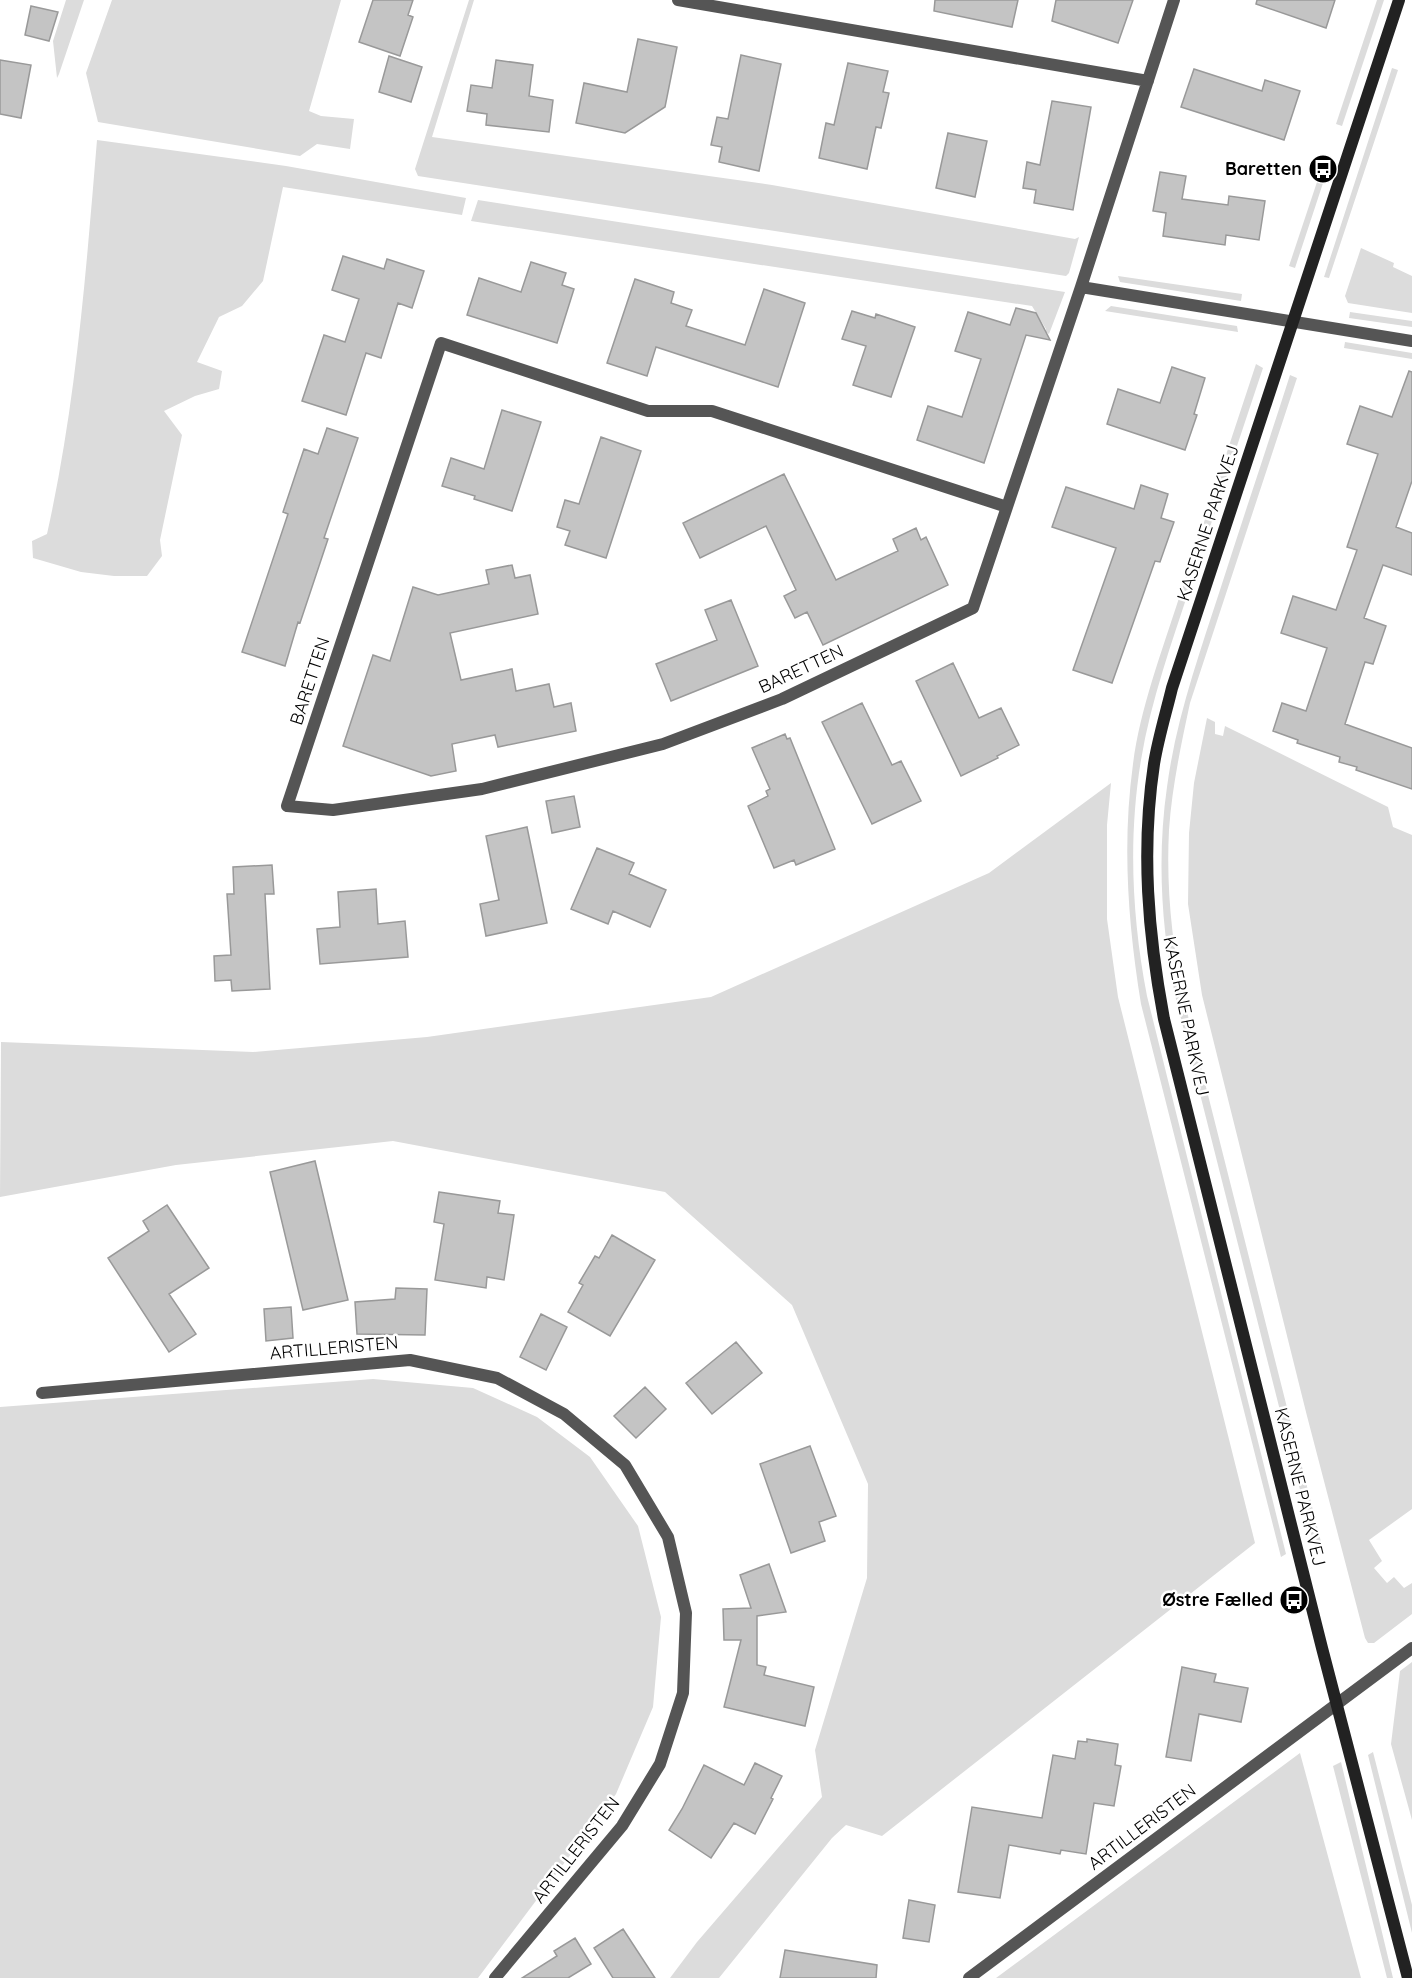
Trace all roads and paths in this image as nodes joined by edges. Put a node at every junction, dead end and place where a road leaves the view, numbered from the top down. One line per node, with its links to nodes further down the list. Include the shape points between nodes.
1 (678, 0): 4 (street)
2 (1174, 0): 4 (street, BARETTEN)
3 (1400, 0): 6 (street, KASERNE PARKVEJ)
4 (1148, 81): 5 (street, BARETTEN)
5 (1082, 287): 6 (street); 8 (street, BARETTEN)
6 (1293, 322): 7 (street); 11 (street, KASERNE PARKVEJ, via 1170,699 1154,762 1146,834 1148,911 1164,1019)
7 (1412, 341)
8 (1007, 507): 8 (street, BARETTEN, via 712,411 648,411 441,343 287,806 333,810 482,789 663,744 782,699 973,608)
9 (42, 1393): 12 (street, ARTILLERISTEN, via 410,1360 498,1378 564,1414 625,1465 668,1537 686,1613 683,1693 660,1764 622,1826)
10 (1412, 1648): 11 (street, ARTILLERISTEN)
11 (1336, 1705): 13 (street, ARTILLERISTEN); 14 (street, KASERNE PARKVEJ)
12 (495, 1978)
13 (969, 1978)
14 (1408, 1978)

